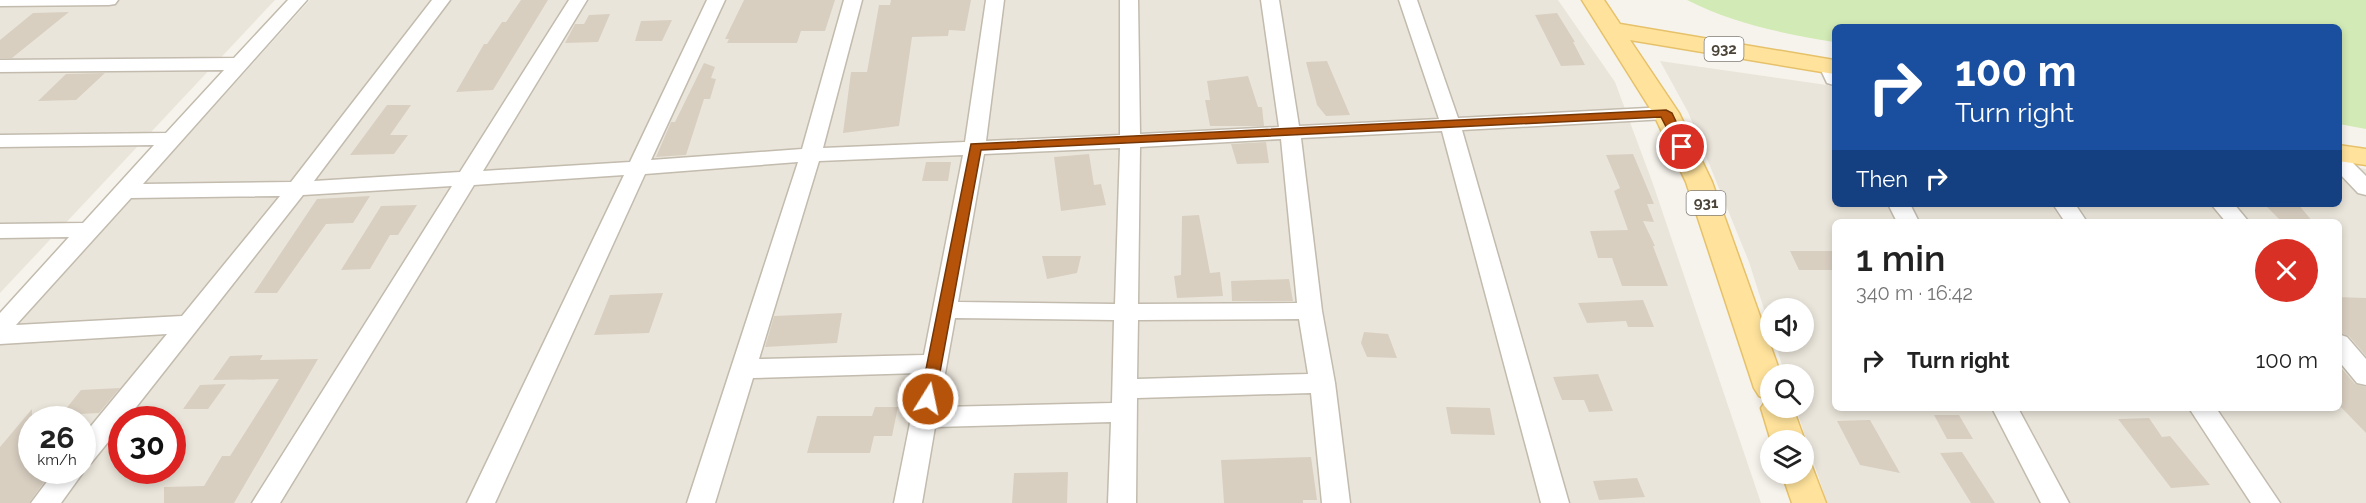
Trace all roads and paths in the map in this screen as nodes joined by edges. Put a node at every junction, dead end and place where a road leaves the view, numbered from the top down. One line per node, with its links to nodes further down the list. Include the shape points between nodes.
1 (109, 0): 12 (street)
2 (298, 0): 14 (street)
3 (441, 0): 31 (street)
4 (578, 0): 29 (street)
5 (716, 0): 28 (street)
6 (853, 0): 25 (street)
7 (995, 0): 23 (street)
8 (1129, 0): 22 (street)
9 (1270, 0): 19 (street)
10 (1408, 0): 18 (street)
11 (1593, 0): 13 (main road, 931)
12 (0, 1)
13 (1614, 30): 16 (main road, 932); 17 (main road, 931)
14 (240, 64): 15 (street); 20 (street)
15 (0, 66)
16 (1832, 71)
17 (1666, 113): 18 (street); 45 (main road, 931, via 1699,182)
18 (1451, 125): 19 (street); 63 (street)
19 (1290, 132): 22 (street); 38 (street)
20 (172, 139): 21 (street); 32 (street)
21 (0, 141)
22 (1130, 141): 23 (street); 39 (street)
23 (975, 147): 25 (street); 37 (street)
24 (2342, 154): 26 (main road)
25 (811, 155): 28 (street); 46 (street)
26 (2366, 157)
27 (2342, 164): 30 (street)
28 (637, 168): 29 (street); 58 (street)
29 (470, 177): 31 (street); 57 (street)
30 (2366, 188)
31 (297, 189): 32 (street); 40 (street)
32 (124, 191): 35 (street)
33 (2225, 207): 34 (street)
34 (2235, 219)
35 (87, 230): 36 (street); 41 (street)
36 (0, 231)
37 (945, 310): 39 (street); 44 (street)
38 (1310, 311): 39 (street); 48 (street)
39 (1126, 312): 49 (street)
40 (188, 324): 42 (street); 53 (street)
41 (0, 327)
42 (0, 335)
43 (2342, 347): 47 (street)
44 (934, 364): 46 (street); 52 (street)
45 (1762, 364)
46 (743, 369): 59 (street)
47 (2366, 376)
48 (1322, 383): 49 (street); 62 (street)
49 (1124, 400): 52 (street); 61 (street)
50 (2007, 411): 65 (street)
51 (2204, 411): 66 (street)
52 (924, 417): 60 (street)
53 (96, 439)
54 (60, 484): 56 (street)
55 (1802, 484): 64 (main road)
56 (45, 503)
57 (266, 503)
58 (481, 503)
59 (701, 503)
60 (908, 503)
61 (1122, 503)
62 (1336, 503)
63 (1556, 503)
64 (1809, 503)
65 (2055, 503)
66 (2266, 503)

